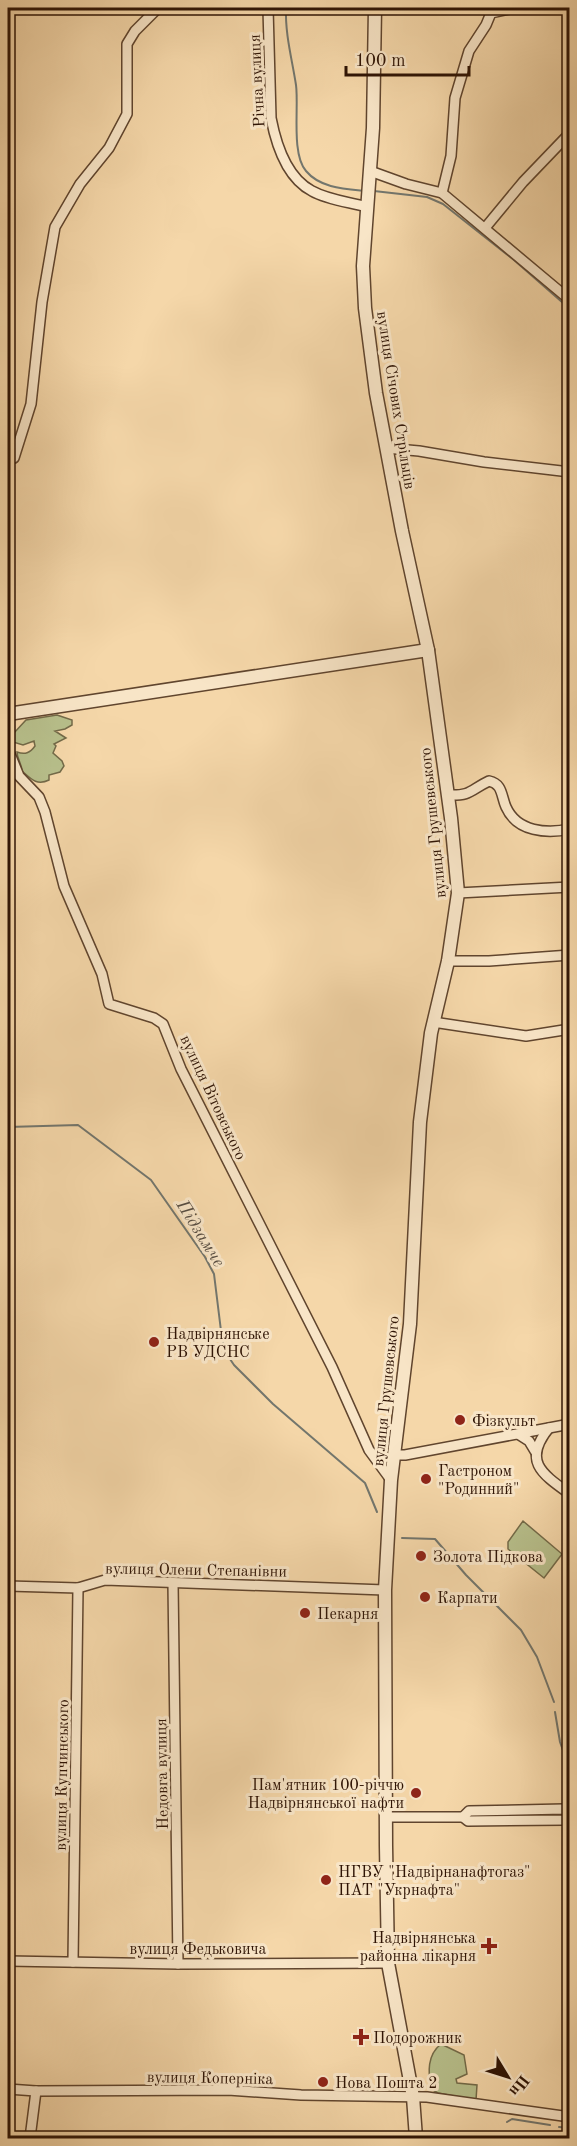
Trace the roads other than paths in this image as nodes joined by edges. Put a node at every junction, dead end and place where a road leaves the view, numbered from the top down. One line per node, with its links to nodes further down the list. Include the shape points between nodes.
1 (158, 8): 12 (street, via 127,44 127,114 55,228 31,404 14,458)
2 (268, 8): 8 (street, Річна вулиця, via 271,118 291,172 302,185 320,195)
3 (375, 8): 6 (street, вулиця Січових Стрільців)
4 (514, 8): 7 (street, via 491,13 469,51 455,98 451,156)
5 (570, 132): 9 (street)
6 (370, 177): 7 (street); 8 (street, вулиця Січових Стрільців)
7 (442, 193): 9 (street)
8 (367, 202): 11 (street, вулиця Січових Стрільців, via 365,308)
9 (485, 228): 10 (street)
10 (570, 296)
11 (386, 447): 13 (street); 14 (street, вулиця Січових Стрільців)
12 (8, 459)
13 (570, 472)
14 (428, 650): 15 (street); 17 (street, вулиця Грушевського)
15 (8, 714)
16 (8, 749): 30 (street, вулиця Вітовського, via 19,776 39,797 45,812 64,886 102,974 109,1004 163,1023 181,1069 332,1367 369,1450)
17 (448, 795): 18 (street, via 463,796 489,781 496,782 506,808 523,825 541,832); 20 (street, вулиця Грушевського)
18 (570, 829)
19 (570, 887): 20 (street)
20 (458, 893): 22 (street, вулиця Грушевського)
21 (570, 955): 22 (street, via 489,962)
22 (448, 961): 23 (street, вулиця Грушевського)
23 (433, 1022): 24 (street, via 526,1036); 29 (street, вулиця Грушевського, via 420,1122 410,1324)
24 (570, 1029)
25 (570, 1424): 26 (street)
26 (549, 1428): 27 (street); 28 (street)
27 (518, 1434): 28 (street); 29 (street)
28 (535, 1451): 31 (street, via 546,1477)
29 (395, 1455): 30 (street, вулиця Грушевського)
30 (391, 1480): 35 (street, вулиця Грушевського)
31 (570, 1494)
32 (173, 1583): 34 (street, вулиця Олени Степанівни, via 105,1580); 35 (street, вулиця Олени Степанівни); 43 (street, Недовга вулиця)
33 (8, 1586): 34 (street, вулиця Олени Степанівни)
34 (78, 1588): 41 (street, вулиця Купчинського)
35 (385, 1590): 37 (street, вулиця Грушевського)
36 (570, 1811): 38 (street, via 470,1811)
37 (386, 1817): 38 (street); 42 (street, вулиця Грушевського)
38 (462, 1817): 39 (street, via 468,1821)
39 (570, 1817)
40 (8, 1961): 41 (street, вулиця Федьковича)
41 (73, 1962): 43 (street, вулиця Федьковича)
42 (388, 1963): 43 (street, вулиця Федьковича); 46 (street, вулиця Грушевського)
43 (178, 1964)
44 (8, 2089): 45 (street, вулиця Коперніка)
45 (36, 2091): 46 (street, вулиця Коперніка, via 228,2090 301,2096); 48 (street)
46 (413, 2097): 47 (street, вулиця Коперніка); 49 (street, вулиця Грушевського)
47 (570, 2117)
48 (30, 2139)
49 (416, 2139)

